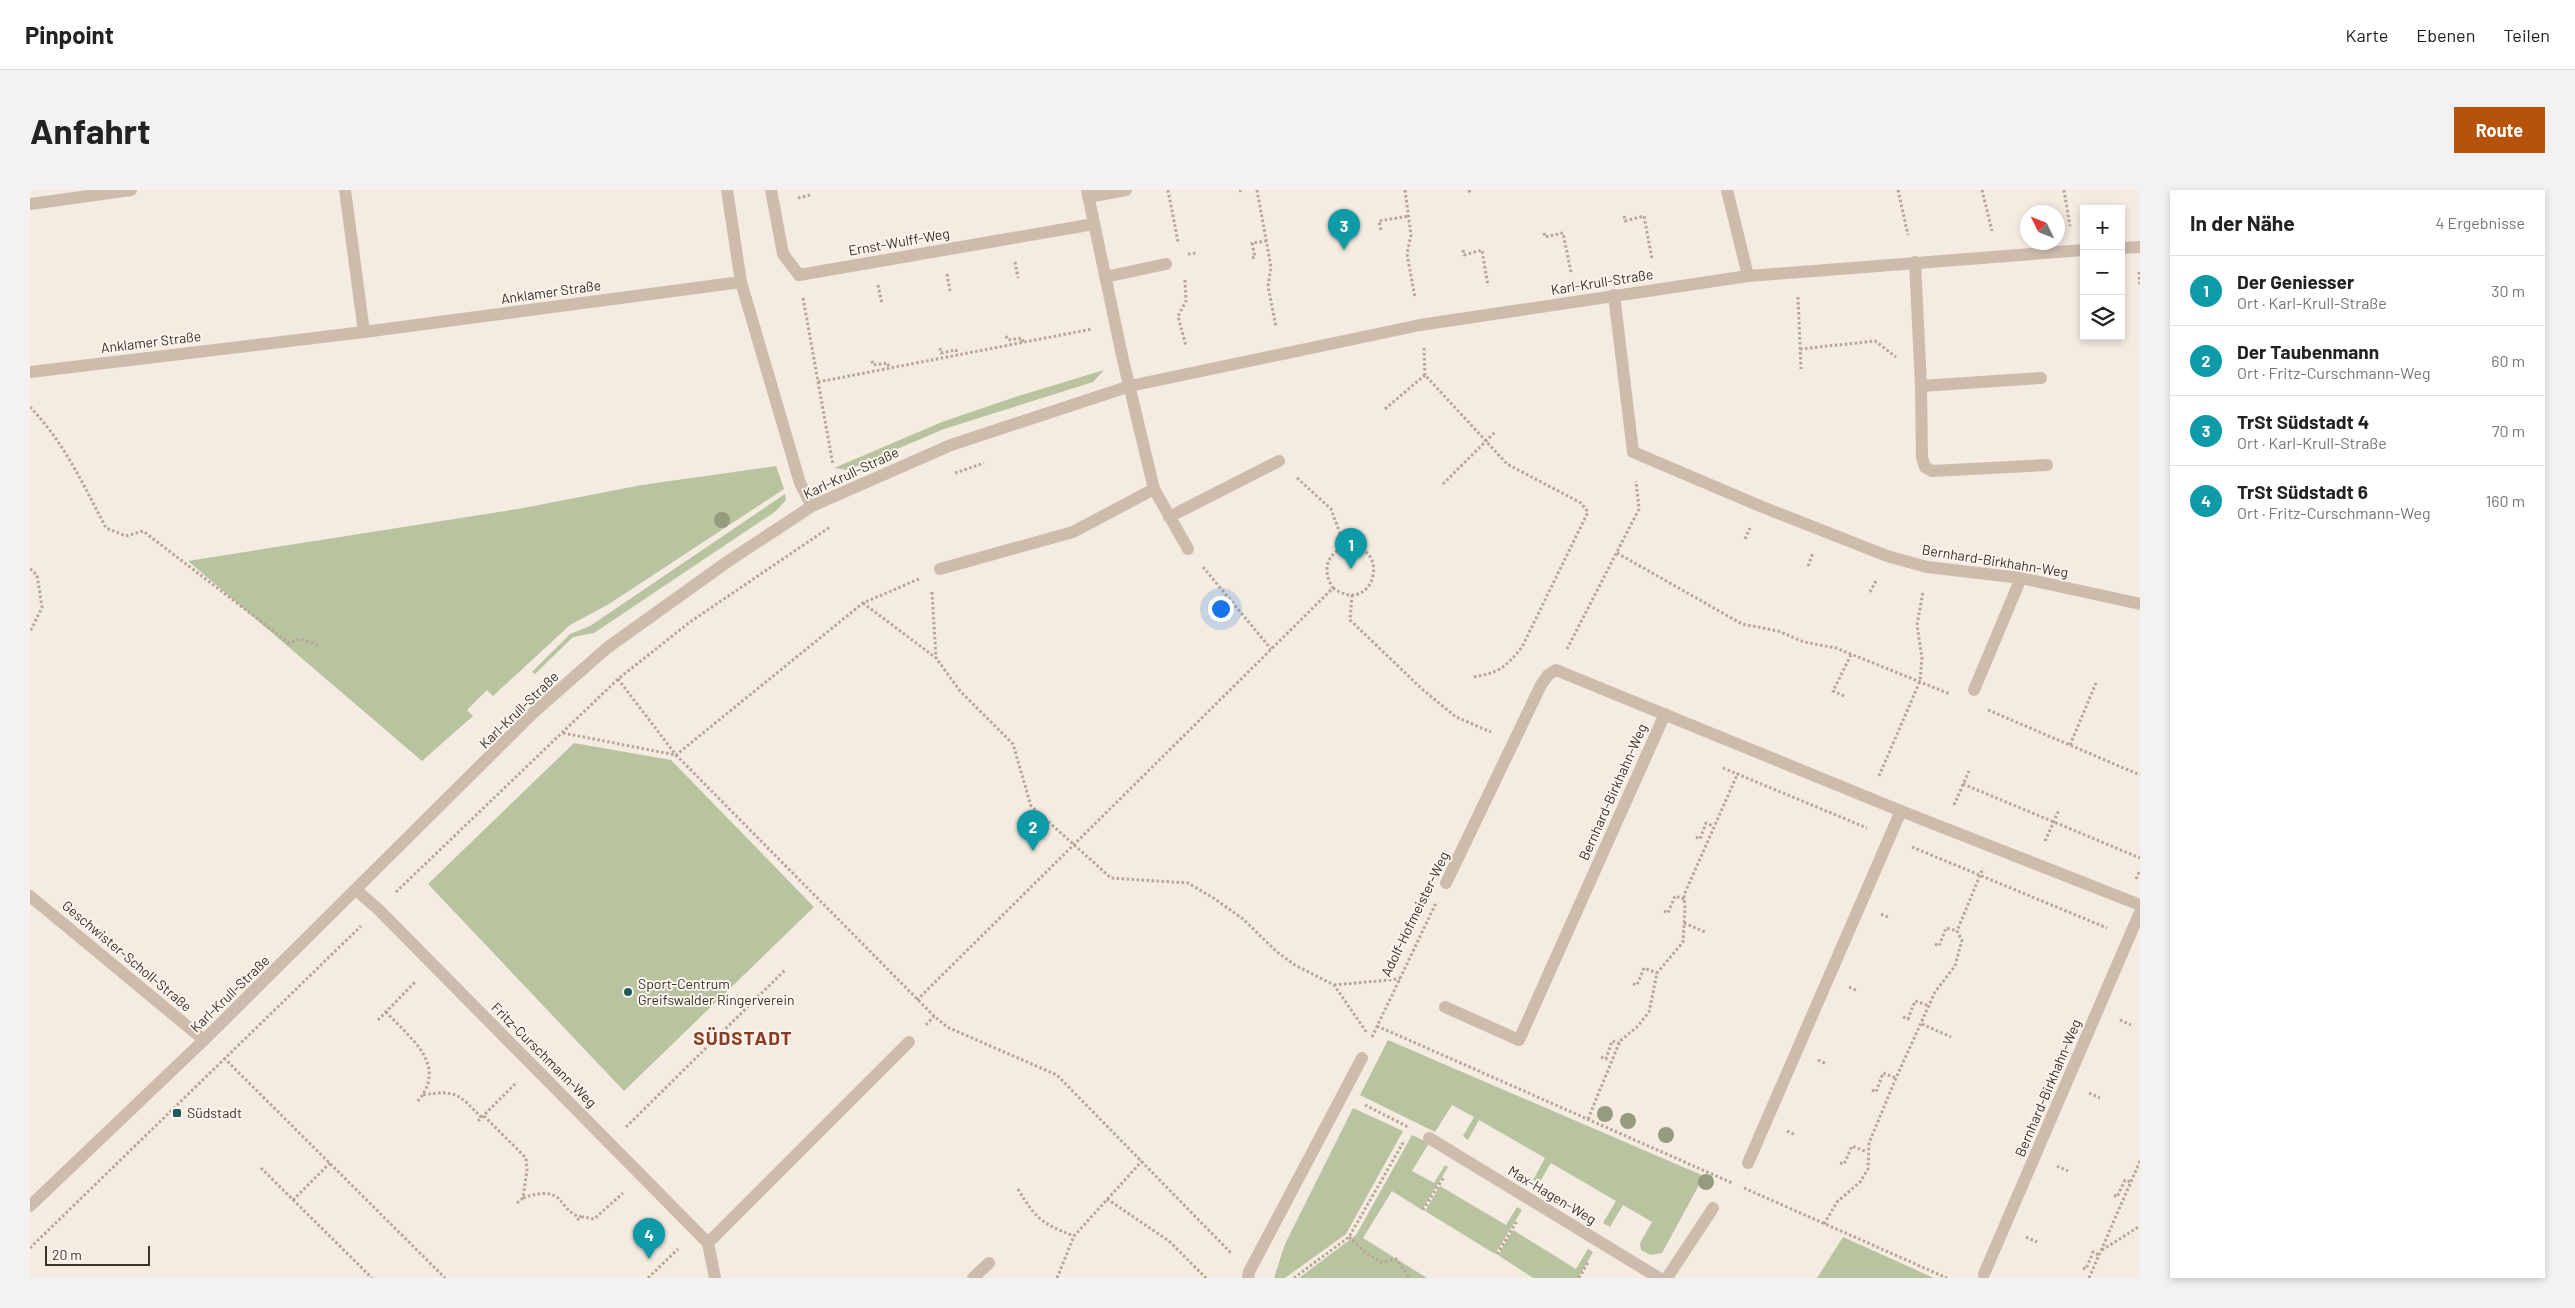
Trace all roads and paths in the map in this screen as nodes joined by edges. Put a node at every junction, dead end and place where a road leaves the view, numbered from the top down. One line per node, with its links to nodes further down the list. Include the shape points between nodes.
1 (131, 190): 15 (street)
2 (345, 190): 46 (street)
3 (727, 190): 38 (street)
4 (771, 190): 35 (street, via 783,254)
5 (1126, 190): 12 (street)
6 (1257, 190): 24 (path)
7 (1406, 190): 16 (path)
8 (1727, 190): 36 (street)
9 (1898, 190): 23 (path)
10 (1982, 190): 21 (path)
11 (2064, 190): 19 (path)
12 (1088, 193): 18 (street)
13 (810, 195): 14 (path)
14 (798, 199)
15 (30, 204)
16 (1409, 216): 20 (path, via 1378,221); 43 (path, via 1408,254)
17 (1624, 216): 30 (path, via 1625,220 1644,216)
18 (1094, 224): 35 (street, Ernst-Wulff-Weg); 37 (street)
19 (2070, 227)
20 (1380, 230)
21 (1992, 231)
22 (1544, 233): 34 (path, via 1545,237 1563,233)
23 (1908, 235)
24 (1266, 241): 29 (path, via 1252,243 1255,257); 44 (path, via 1271,267 1268,286)
25 (2140, 247): 26 (street)
26 (2125, 248)
27 (1463, 250): 39 (path, via 1464,255 1482,250)
28 (2080, 250): 31 (street, Karl-Krull-Straße)
29 (1252, 258)
30 (1652, 259)
31 (1915, 262): 36 (street, Karl-Krull-Straße); 55 (street)
32 (2138, 263): 40 (path)
33 (1166, 264): 37 (street)
34 (1571, 272)
35 (799, 275): 62 (path)
36 (1748, 276): 42 (street, Karl-Krull-Straße)
37 (1105, 277): 63 (street)
38 (742, 282): 46 (street, Anklamer Straße); 77 (street, via 800,483)
39 (1488, 286)
40 (2140, 287)
41 (1797, 288): 53 (path)
42 (1614, 294): 63 (street, Karl-Krull-Straße, via 1420,325); 69 (street)
43 (1415, 298)
44 (1276, 327)
45 (1092, 329): 48 (path)
46 (364, 332): 59 (street, Anklamer Straße)
47 (1006, 336): 48 (path, via 1008,340 1022,338)
48 (1023, 342): 54 (path)
49 (1432, 344): 50 (path)
50 (1424, 346): 51 (path); 60 (path)
51 (1415, 347)
52 (940, 348): 54 (path, via 941,353 956,350)
53 (1800, 349): 55 (path, via 1875,341 1895,358); 58 (path)
54 (957, 355): 57 (path)
55 (1920, 355): 64 (street)
56 (872, 361): 57 (path, via 873,365 888,362)
57 (889, 368): 62 (path)
58 (1801, 369)
59 (30, 372)
60 (1424, 375): 66 (path); 68 (path)
61 (2041, 378): 64 (street)
62 (818, 382): 72 (path)
63 (1130, 386): 76 (street); 77 (street, Karl-Krull-Straße, via 951,444)
64 (1921, 386): 73 (street, via 1924,467 1932,471)
65 (30, 407): 92 (path, via 71,461 106,528 126,536 143,531 289,643 301,639)
66 (1385, 409)
67 (1495, 432): 68 (path)
68 (1486, 443): 75 (path); 97 (path, via 1507,464 1581,503 1588,512 1522,647 1509,663 1494,673)
69 (1633, 452): 82 (path, via 1639,509); 83 (street, Bernhard-Birkhahn-Weg, via 1832,535)
70 (1279, 461): 78 (street); 80 (path, via 1331,509)
71 (987, 462): 74 (path)
72 (833, 465)
73 (2047, 465)
74 (950, 475)
75 (1443, 484)
76 (1154, 488): 78 (street); 85 (street, via 1073,532)
77 (812, 506): 128 (street, Karl-Krull-Straße, via 727,562 608,648 534,713)
78 (1169, 516): 81 (street)
79 (837, 524): 98 (path, via 690,622)
80 (1345, 547): 87 (path, via 1333,554 1326,566); 88 (path, via 1360,548 1374,564 1374,578 1370,585)
81 (1188, 549): 93 (path)
82 (1617, 552): 94 (path, via 1742,624 1778,631 1804,642); 96 (path)
83 (1927, 567): 86 (street, Bernhard-Birkhahn-Weg); 99 (path, via 1917,625 1922,658)
84 (30, 570): 91 (path, via 37,575 42,607)
85 (935, 571): 89 (path); 95 (path)
86 (2021, 578): 90 (street, Bernhard-Birkhahn-Weg); 101 (street)
87 (1333, 588): 88 (path); 93 (path)
88 (1352, 595): 107 (path, via 1350,620 1422,690 1456,717)
89 (863, 603): 95 (path); 110 (path)
90 (2140, 604)
91 (30, 632)
92 (319, 646)
93 (1271, 649): 122 (path)
94 (1851, 654): 99 (path); 103 (path, via 1834,691)
95 (936, 658): 122 (path, via 960,691 1014,744 1031,806)
96 (1556, 670): 105 (street); 107 (street, Adolf-Hofmeister-Weg, via 1541,685)
97 (1473, 676)
98 (618, 680): 106 (path); 110 (path)
99 (1920, 681): 102 (path); 114 (path)
100 (2096, 684): 108 (path)
101 (1974, 690)
102 (1952, 695)
103 (1844, 696)
104 (1985, 709): 108 (path)
105 (1665, 714): 109 (street, Bernhard-Birkhahn-Weg); 147 (street, Bernhard-Birkhahn-Weg, via 1519,1040)
106 (562, 732): 110 (path); 132 (path)
107 (1514, 742): 127 (street, Adolf-Hofmeister-Weg)
108 (2070, 745): 112 (path)
109 (1749, 748): 114 (street, Bernhard-Birkhahn-Weg); 119 (path)
110 (676, 755): 145 (path)
111 (1969, 771): 113 (path)
112 (2140, 775)
113 (1964, 784): 115 (path); 118 (path)
114 (1869, 797): 116 (street, Bernhard-Birkhahn-Weg)
115 (1956, 802)
116 (1901, 810): 123 (street, Bernhard-Birkhahn-Weg); 177 (street)
117 (2059, 810): 118 (path)
118 (2054, 822): 121 (path); 124 (path)
119 (1713, 826): 120 (path, via 1706,823 1700,839); 130 (path)
120 (1696, 838)
121 (2046, 839)
122 (1074, 845): 144 (path, via 1112,878 1188,882 1243,919 1295,965); 145 (path)
123 (1992, 846): 131 (street, Bernhard-Birkhahn-Weg); 136 (path)
124 (2140, 858)
125 (2140, 870): 126 (path)
126 (2137, 877)
127 (1446, 883): 142 (path, Adolf-Hofmeister-Weg)
128 (356, 890): 132 (street, Fritz-Curschmann-Weg); 154 (street, Karl-Krull-Straße)
129 (30, 896): 154 (street, Geschwister-Scholl-Straße)
130 (1684, 899): 133 (path, via 1675,896 1668,913); 135 (path)
131 (2140, 905)
132 (378, 909): 139 (street, Fritz-Curschmann-Weg); 159 (path)
133 (1664, 911)
134 (2140, 912): 208 (street, Bernhard-Birkhahn-Weg)
135 (1684, 924): 137 (path); 141 (path, via 1683,942)
136 (1958, 931): 138 (path, via 1946,928 1939,946); 146 (path, via 1962,940 1955,966 1935,992)
137 (1705, 932)
138 (1935, 944)
139 (432, 964): 148 (path); 160 (street, Fritz-Curschmann-Weg)
140 (786, 970): 171 (path)
141 (1657, 972): 143 (path, via 1644,968 1637,985); 156 (path, via 1649,1012)
142 (1400, 979): 144 (path); 152 (path, Adolf-Hofmeister-Weg)
143 (1633, 984)
144 (1334, 985): 152 (path, Adolf-Hofmeister-Weg, via 1372,1040)
145 (917, 1000): 174 (path, via 947,1027 1056,1075)
146 (1930, 1006): 149 (path, via 1915,1001 1908,1019); 151 (path)
147 (1445, 1007)
148 (386, 1012): 150 (path); 164 (path, via 428,1059 431,1075)
149 (1903, 1017)
150 (378, 1020)
151 (1922, 1024): 153 (path); 161 (path)
152 (1377, 1026): 167 (path)
153 (1951, 1037)
154 (204, 1040): 159 (path); 191 (street, Karl-Krull-Straße)
155 (908, 1042): 201 (street)
156 (1619, 1043): 157 (path, via 1612,1041 1606,1059); 167 (path)
157 (1601, 1057)
158 (1362, 1058): 163 (street)
159 (225, 1059): 176 (path); 202 (path)
160 (533, 1066): 166 (path); 171 (street, Fritz-Curschmann-Weg)
161 (1896, 1078): 162 (path, via 1883,1073 1876,1092); 172 (path)
162 (1872, 1090)
163 (1345, 1094): 169 (path); 209 (street)
164 (423, 1096): 165 (path); 166 (path, via 454,1093)
165 (416, 1103)
166 (483, 1116): 168 (path); 186 (path, via 526,1158)
167 (1588, 1119): 196 (path)
168 (478, 1121)
169 (1411, 1128): 170 (path); 200 (path)
170 (1429, 1138): 173 (street, Max-Hagen-Weg)
171 (610, 1143): 180 (street, Fritz-Curschmann-Weg)
172 (1867, 1152): 178 (path, via 1852,1146 1844,1164); 196 (path, via 1868,1169 1860,1182 1837,1202)
173 (1458, 1155): 187 (street, Max-Hagen-Weg); 193 (path)
174 (1142, 1161): 188 (path); 209 (path)
175 (2140, 1161): 181 (path)
176 (330, 1163): 189 (path); 211 (path)
177 (1748, 1163)
178 (1840, 1163)
179 (261, 1168): 189 (path)
180 (641, 1175): 194 (path, via 594,1219); 198 (street, Fritz-Curschmann-Weg)
181 (2134, 1176): 182 (path); 183 (path)
182 (2140, 1178)
183 (2131, 1182): 185 (path, via 2125,1180 2117,1197); 203 (path)
184 (1018, 1189): 199 (path, via 1034,1215 1054,1229)
185 (2114, 1195)
186 (523, 1198): 190 (path); 194 (path, via 549,1193 577,1216)
187 (1529, 1198): 204 (path); 219 (street, Max-Hagen-Weg)
188 (1107, 1199): 199 (path); 216 (path, via 1169,1241)
189 (293, 1200): 210 (path)
190 (516, 1204)
191 (30, 1206)
192 (1713, 1208): 220 (street)
193 (1423, 1210)
194 (583, 1217): 195 (path)
195 (577, 1220)
196 (1824, 1224): 221 (path)
197 (2140, 1226): 203 (path)
198 (696, 1231): 201 (street, Fritz-Curschmann-Weg); 212 (path)
199 (1074, 1236): 215 (path)
200 (1349, 1237): 217 (path); 218 (path, via 1381,1262 1396,1259)
201 (708, 1243): 213 (street)
202 (30, 1248)
203 (2101, 1250): 205 (path)
204 (1497, 1254)
205 (2099, 1255): 207 (path, via 2093,1252 2086,1269); 222 (path)
206 (989, 1263): 214 (street)
207 (2083, 1268)
208 (1984, 1274)
209 (1249, 1275)
210 (372, 1278)
211 (446, 1278)
212 (648, 1278)
213 (715, 1278)
214 (973, 1278)
215 (1057, 1278)
216 (1206, 1278)
217 (1294, 1278)
218 (1410, 1278)
219 (1659, 1278)
220 (1667, 1278)
221 (1947, 1278)
222 (2089, 1278)

